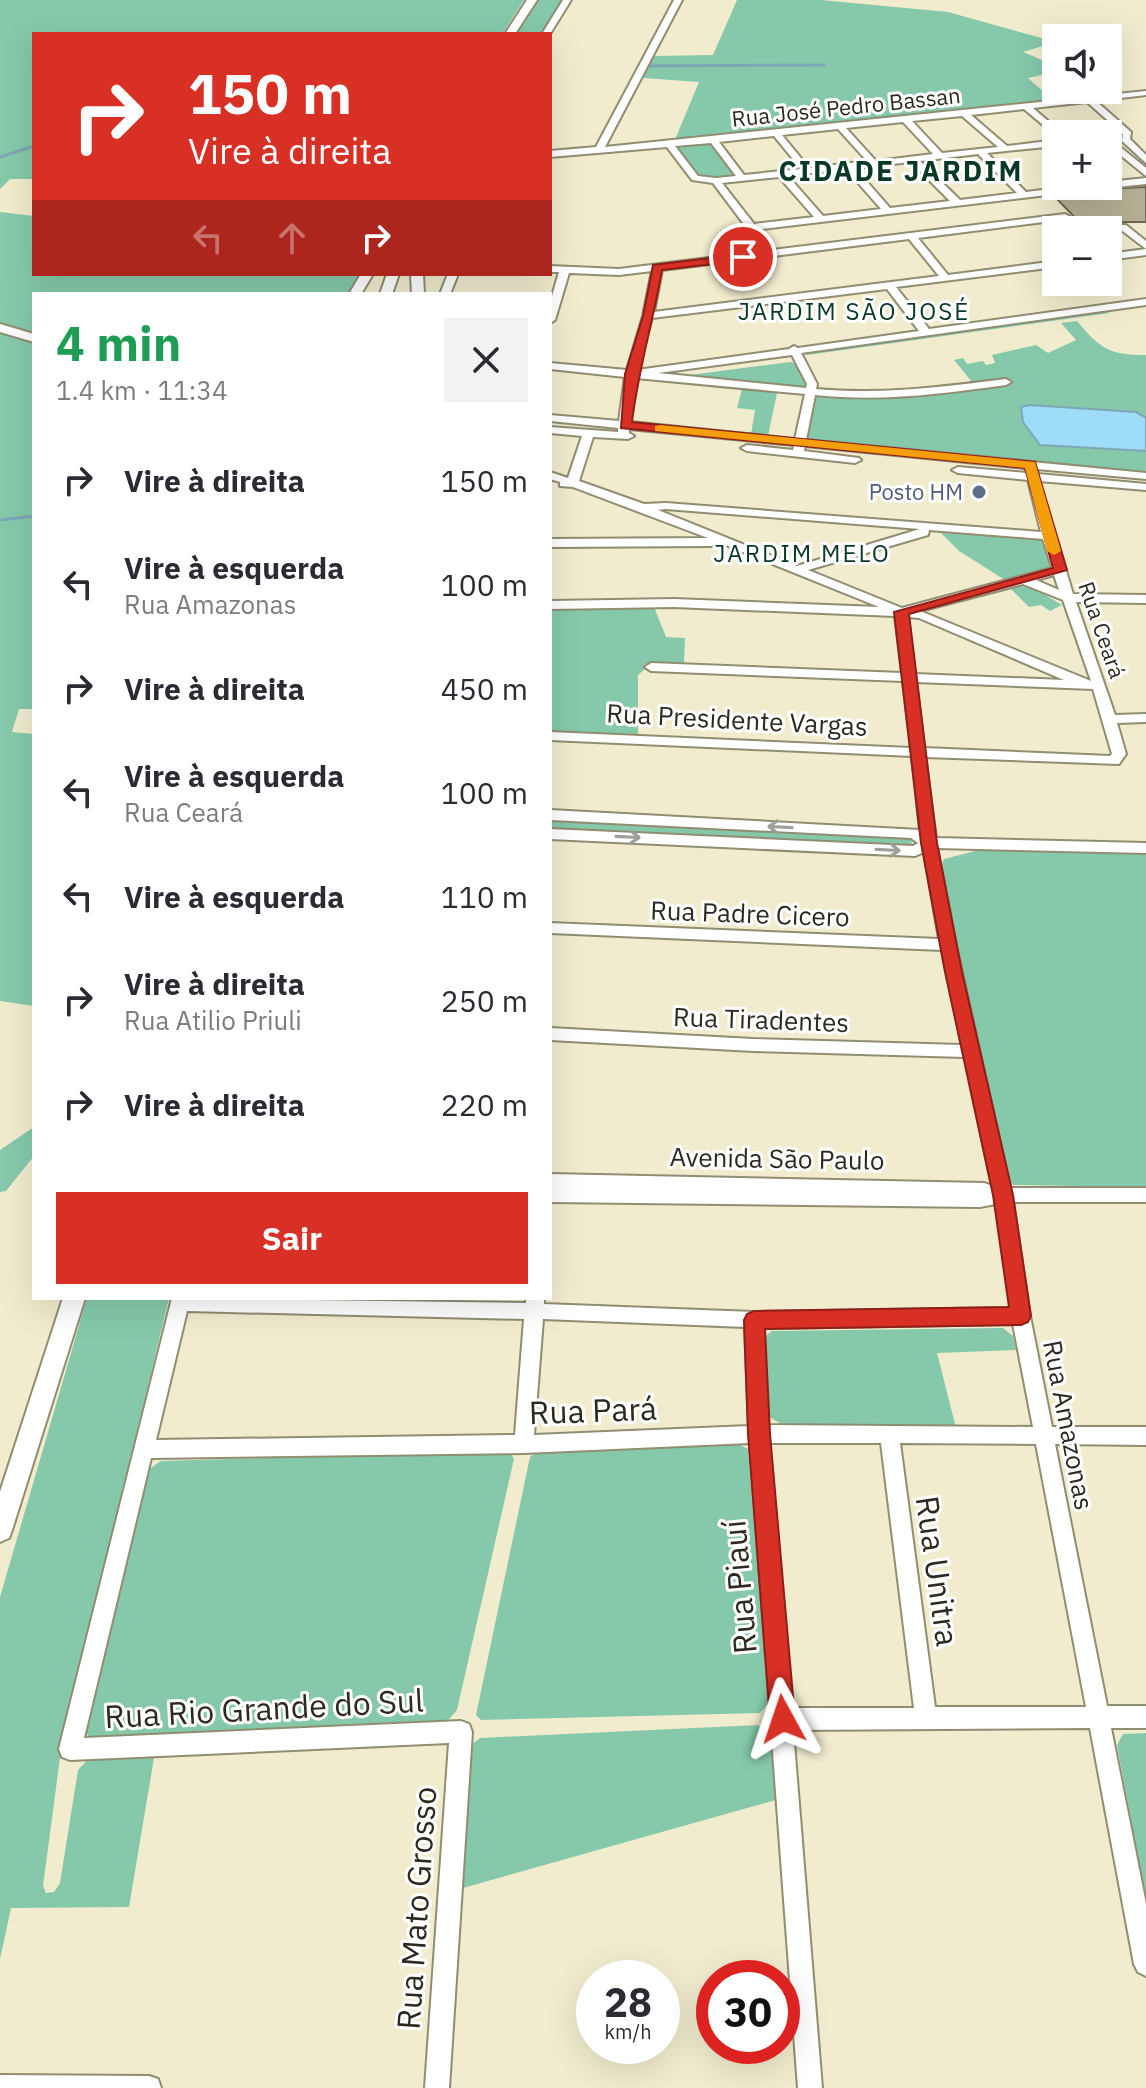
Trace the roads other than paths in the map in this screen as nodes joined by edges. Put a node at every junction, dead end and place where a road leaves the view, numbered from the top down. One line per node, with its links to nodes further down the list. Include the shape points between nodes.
1 (532, 0): 4 (main road)
2 (567, 0): 5 (street)
3 (678, 0): 22 (street)
4 (511, 32)
5 (547, 32)
6 (1146, 93): 7 (street, Rua José Pedro Bassan)
7 (1122, 96)
8 (1044, 104): 10 (street, Rua José Pedro Bassan)
9 (1095, 104): 16 (street)
10 (1026, 106): 11 (street, Rua José Pedro Bassan); 13 (street)
11 (964, 113): 12 (street, Rua José Pedro Bassan); 21 (street)
12 (905, 119): 14 (street, Rua José Pedro Bassan); 26 (street)
13 (1042, 120)
14 (840, 126): 15 (street, Rua José Pedro Bassan); 29 (street)
15 (776, 133): 18 (street, Rua José Pedro Bassan); 32 (street)
16 (1133, 134): 17 (street); 28 (street, via 1125,139)
17 (1122, 136)
18 (713, 140): 19 (street, Rua José Pedro Bassan); 35 (street)
19 (669, 144): 22 (street, Rua José Pedro Bassan); 36 (street, via 695,178)
20 (1042, 144): 21 (street)
21 (1004, 148): 23 (street)
22 (598, 151): 25 (street, Rua José Pedro Bassan)
23 (980, 151): 26 (street); 40 (street)
24 (1122, 151): 30 (street)
25 (552, 154)
26 (940, 156): 27 (street)
27 (913, 159): 29 (street); 41 (street)
28 (1146, 161): 30 (street)
29 (873, 163): 31 (street)
30 (1135, 163): 33 (street)
31 (848, 166): 32 (street); 42 (street)
32 (807, 171): 34 (street)
33 (1146, 173)
34 (782, 174): 35 (street); 43 (street)
35 (742, 178): 36 (street)
36 (716, 181): 46 (street, via 750,227)
37 (1146, 181): 38 (street)
38 (1122, 184)
39 (1042, 192): 40 (street)
40 (1023, 194): 41 (street)
41 (957, 202): 42 (street)
42 (888, 211): 43 (street)
43 (821, 219): 46 (street)
44 (1042, 220): 47 (street)
45 (1123, 227): 48 (street)
46 (791, 237): 47 (street); 52 (street)
47 (912, 237): 55 (street)
48 (1146, 246)
49 (1146, 252): 50 (street)
50 (1122, 255)
51 (1042, 266): 55 (street)
52 (657, 268): 54 (street); 61 (street)
53 (552, 269): 54 (street)
54 (565, 270): 60 (street)
55 (946, 278): 56 (street)
56 (890, 286): 61 (street); 63 (street)
57 (1146, 302): 58 (street)
58 (1116, 310): 59 (street); 63 (street); 65 (street)
59 (1146, 310)
60 (552, 313)
61 (648, 316): 67 (street)
62 (0, 328): 64 (main road)
63 (925, 331): 65 (street)
64 (32, 337)
65 (796, 354): 67 (street); 68 (street); 70 (street, via 812,384)
66 (552, 366): 67 (street)
67 (631, 374): 68 (street); 73 (street)
68 (654, 377): 70 (street)
69 (1006, 382): 70 (street, via 908,395)
70 (809, 393): 75 (street)
71 (552, 418): 73 (street)
72 (552, 430): 74 (street)
73 (624, 431): 74 (street); 75 (street)
74 (588, 434): 80 (street)
75 (799, 448): 76 (street)
76 (1031, 471): 78 (street); 81 (street); 84 (street, Rua Ceará)
77 (552, 476): 80 (street)
78 (1146, 476)
79 (552, 484): 80 (street)
80 (572, 484): 82 (street)
81 (1146, 487)
82 (641, 507): 83 (street); 85 (street)
83 (934, 529): 84 (street); 87 (street)
84 (1049, 536): 88 (street, Rua Ceará)
85 (721, 542): 86 (street); 87 (street)
86 (552, 543)
87 (799, 569): 93 (street)
88 (1060, 570): 89 (street); 90 (street, Rua Ceará)
89 (1025, 580): 90 (street); 93 (street)
90 (1069, 598): 91 (street); 96 (street, Rua Ceará)
91 (1146, 599)
92 (552, 605): 93 (street, via 674,603)
93 (901, 612): 95 (street, Rua Amazonas); 96 (street, via 922,615)
94 (651, 667): 95 (street)
95 (910, 678): 96 (street); 100 (street, Rua Amazonas)
96 (1094, 684): 98 (street, Rua Ceará)
97 (1146, 718): 98 (street)
98 (1110, 719): 101 (street, Rua Ceará, via 1119,754)
99 (552, 736): 100 (street, Rua Presidente Vargas)
100 (916, 752): 101 (street, Rua Presidente Vargas); 104 (street, Rua Amazonas)
101 (1114, 761)
102 (552, 815): 104 (street, one-way to 102, via 914,833)
103 (552, 834): 104 (street, one-way to 104, via 915,851)
104 (929, 843): 105 (street); 107 (street, Rua Amazonas)
105 (1146, 848)
106 (552, 928): 107 (street, Rua Padre Cicero)
107 (948, 945): 109 (street, Rua Amazonas)
108 (552, 1034): 109 (street, Rua Tiradentes)
109 (971, 1051): 112 (street, Rua Amazonas)
110 (552, 1181): 112 (street, Avenida São Paulo, via 979,1188)
111 (552, 1195): 112 (street, Avenida São Paulo, via 980,1200)
112 (1003, 1195): 113 (street, Avenida São Paulo); 117 (street, Rua Amazonas)
113 (1146, 1195)
114 (73, 1300): 125 (main road)
115 (181, 1300): 116 (street); 124 (street)
116 (534, 1304): 118 (street); 123 (street)
117 (1021, 1316): 118 (street); 122 (street, Rua Amazonas)
118 (754, 1320): 120 (street, Rua Piauí)
119 (889, 1433): 120 (street, Rua Pará); 122 (street, Rua Pará); 126 (street, Rua Unitra)
120 (759, 1434): 123 (street, Rua Pará); 129 (street, Rua Piauí)
121 (1146, 1436): 122 (street, Rua Pará)
122 (1045, 1438): 127 (street, Rua Amazonas)
123 (524, 1444): 124 (street, Rua Pará)
124 (144, 1449): 130 (street, Rua Rio Grande do Sul, via 70,1749)
125 (0, 1530)
126 (926, 1717): 127 (street); 129 (street)
127 (1098, 1717): 128 (street); 131 (street, Rua Amazonas)
128 (1146, 1717)
129 (783, 1719): 136 (street, Rua Piauí)
130 (461, 1732): 135 (street, Rua Mato Grosso)
131 (1146, 1964)
132 (0, 2087): 133 (street)
133 (89, 2087): 134 (street)
134 (149, 2088)
135 (437, 2088)
136 (810, 2088)

